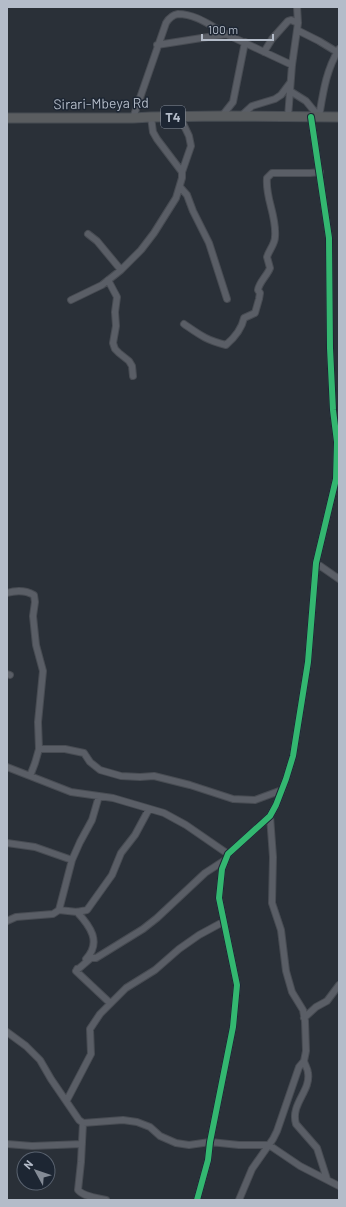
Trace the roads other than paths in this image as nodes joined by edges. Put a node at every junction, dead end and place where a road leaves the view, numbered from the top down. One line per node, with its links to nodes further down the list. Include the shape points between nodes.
1 (297, 7): 2 (street)
2 (298, 23): 3 (street); 8 (street, via 288,21)
3 (297, 30): 7 (street); 9 (street)
4 (228, 34): 5 (street); 6 (street); 6 (street, via 188,15 176,14 166,23)
5 (245, 42): 8 (street); 12 (street, via 233,102)
6 (157, 45): 20 (street)
7 (338, 51): 17 (street, via 328,70)
8 (264, 52): 9 (street)
9 (292, 65): 10 (street)
10 (291, 82): 11 (street); 15 (street, via 282,95 252,106)
11 (290, 91): 16 (street); 17 (street, via 306,101)
12 (222, 116): 14 (highway, Sirari-Mbeya Rd / T4); 15 (highway, Sirari-Mbeya Rd / T4)
13 (151, 117): 14 (highway, Sirari-Mbeya Rd / T4); 20 (highway, Sirari-Mbeya Rd / T4); 21 (street, via 153,132)
14 (180, 117): 21 (street, via 191,146)
15 (240, 117): 16 (highway, Sirari-Mbeya Rd / T4)
16 (288, 117): 17 (highway, Sirari-Mbeya Rd / T4)
17 (315, 117): 18 (highway, Sirari-Mbeya Rd / T4); 22 (street)
18 (339, 117)
19 (7, 118): 20 (highway, Sirari-Mbeya Rd / T4)
20 (133, 118)
21 (182, 172): 23 (street)
22 (320, 172): 29 (street, via 272,173 267,178 266,187 276,228 275,239 266,257 270,268 258,287 260,299 255,313 244,318 243,324 231,341 226,345 213,342); 31 (street, via 329,238 330,348)
23 (180, 187): 25 (street, via 154,233); 27 (street, via 187,195 209,243)
24 (88, 234): 25 (street)
25 (121, 270): 26 (street)
26 (108, 280): 28 (street, via 96,289); 30 (street, via 117,297 113,343 119,354 129,361)
27 (227, 299)
28 (71, 300)
29 (184, 324)
30 (133, 376)
31 (338, 480): 32 (street)
32 (316, 563): 33 (street); 38 (street, via 308,662 292,756)
33 (339, 579)
34 (7, 592): 35 (street, via 27,591 34,595 36,645 43,671)
35 (39, 749): 37 (street); 38 (street, via 65,749 84,753 100,770 121,776 154,776 233,799 255,800)
36 (7, 767): 37 (street)
37 (30, 776): 39 (street, via 70,792)
38 (282, 790): 41 (street)
39 (99, 796): 40 (street); 44 (street, via 92,820)
40 (150, 808): 43 (street, via 186,825); 46 (street, via 135,835 121,853 114,871 89,908)
41 (270, 816): 43 (street); 52 (street, via 273,857 272,903 281,930 286,971)
42 (7, 843): 44 (street, via 35,847)
43 (226, 857): 48 (street, via 219,890); 49 (street, via 143,929 96,958 90,958)
44 (72, 860): 45 (street)
45 (59, 910): 46 (street); 47 (street, via 53,914 16,917)
46 (77, 912): 49 (street, via 86,921 94,945 92,953)
47 (7, 921)
48 (224, 922): 51 (street, via 179,949); 57 (street, via 237,985 233,1027)
49 (76, 971): 51 (street)
50 (339, 986): 52 (street, via 327,1001)
51 (110, 1003): 55 (street, via 90,1029 91,1054)
52 (304, 1018): 54 (street)
53 (7, 1032): 55 (street, via 40,1060)
54 (304, 1061): 60 (street, via 299,1067 277,1131); 61 (street, via 308,1081 298,1101 295,1119 296,1124 317,1148)
55 (67, 1100): 56 (street)
56 (83, 1123): 57 (street, via 131,1120 150,1127 160,1136 176,1143 188,1145); 59 (street)
57 (210, 1142): 60 (street); 64 (street)
58 (7, 1144): 59 (street)
59 (82, 1144): 63 (street, via 78,1190 85,1195)
60 (269, 1145): 61 (street, via 292,1161); 65 (street, via 252,1168)
61 (327, 1179): 62 (street)
62 (339, 1186)
63 (106, 1200)
64 (197, 1200)
65 (239, 1200)

